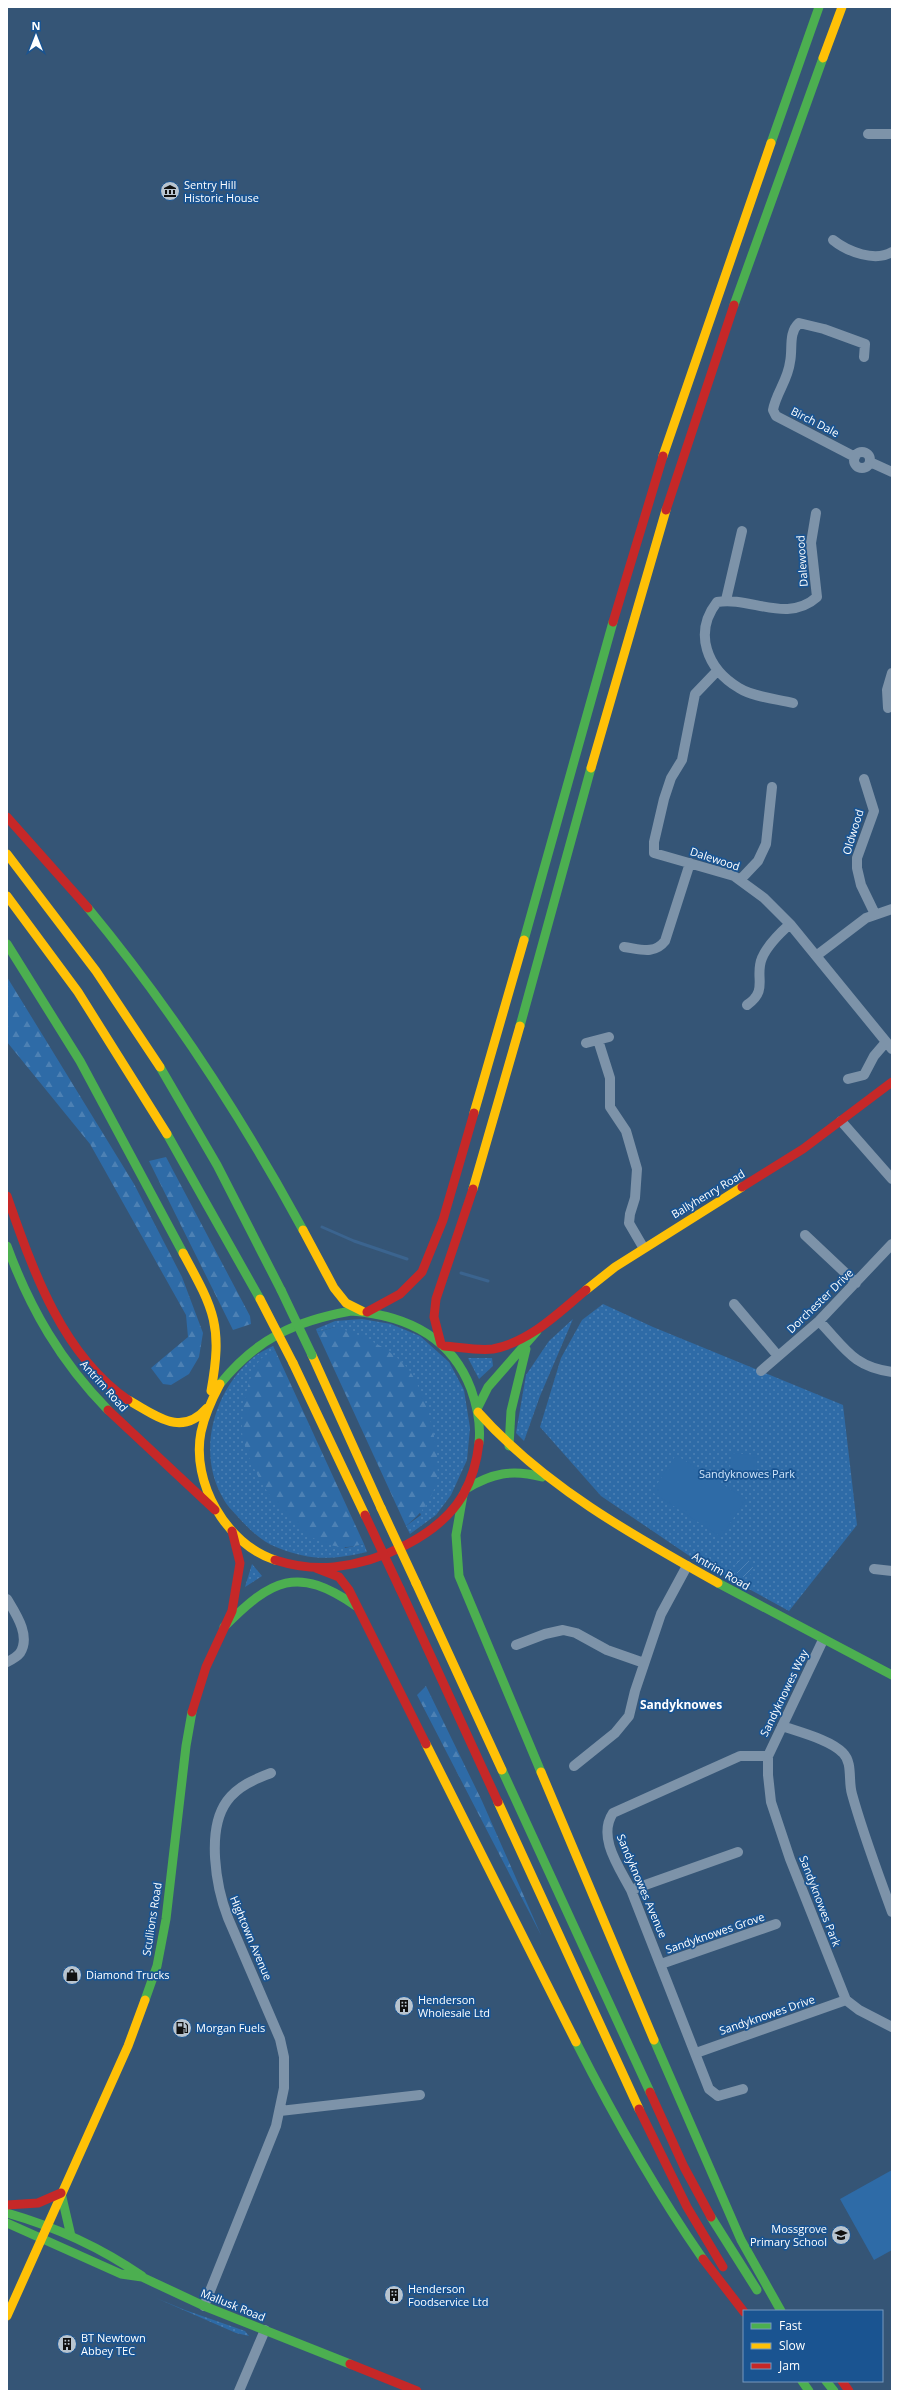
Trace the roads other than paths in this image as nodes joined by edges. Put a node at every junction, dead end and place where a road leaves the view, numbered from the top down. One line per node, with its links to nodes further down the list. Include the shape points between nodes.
1 (819, 7): 45 (main road, via 726,270 648,502 443,1220 422,1272 400,1294)
2 (842, 7): 48 (main road, via 708,379 650,559 480,1170 436,1299 434,1317)
3 (868, 134): 4 (street)
4 (892, 134)
5 (833, 240): 6 (street, via 867,255 883,257)
6 (892, 252)
7 (864, 356): 8 (street, Birch Dale, via 865,344 799,323 794,327 791,338 791,361 787,377 775,398 773,410 776,416 854,457 858,467 865,468 870,462)
8 (892, 472)
9 (816, 513): 11 (street, Dalewood, via 811,543 817,597 795,609 755,606)
10 (742, 532): 11 (street)
11 (726, 600): 12 (street, via 713,606 704,635 705,648)
12 (718, 670): 14 (street, via 740,689); 20 (street, Dalewood, via 695,694 682,760 671,778 654,842 654,853)
13 (892, 673): 15 (street, via 887,690)
14 (793, 703)
15 (888, 708)
16 (864, 779): 24 (street, Oldwood, via 874,811 857,858 857,868 860,885)
17 (772, 787): 21 (street, via 766,844 758,861)
18 (7, 817): 45 (main road, via 52,865 100,923 186,1036 275,1177 334,1288 346,1303)
19 (7, 854): 100 (main road, bridge, via 82,951 146,1045 203,1140 312,1355 684,2167 724,2240)
20 (690, 863): 21 (street, Dalewood); 27 (street, via 665,941 659,949 651,951)
21 (740, 880): 25 (street, Dalewood, via 764,898)
22 (7, 896): 99 (main road, bridge, via 48,949 140,1085 260,1299 400,1589 655,2144 687,2207)
23 (892, 910): 24 (street)
24 (875, 914): 28 (street, via 848,930)
25 (790, 924): 28 (street, Dalewood); 29 (street, via 762,958 760,991)
26 (7, 944): 53 (main road, via 88,1075 210,1302 215,1315 218,1344)
27 (624, 947)
28 (816, 956): 33 (street, Dalewood)
29 (747, 1005)
30 (609, 1037): 31 (street)
31 (598, 1040): 32 (street); 42 (street, via 610,1078 610,1107 626,1131 637,1169 635,1198 629,1222)
32 (586, 1043)
33 (889, 1046): 34 (street, via 874,1056 864,1075)
34 (848, 1079)
35 (892, 1082): 36 (main road, Ballyhenry Road)
36 (841, 1121): 37 (street); 42 (main road, Ballyhenry Road, via 778,1165)
37 (892, 1179)
38 (7, 1196): 53 (main road, Antrim Road, via 34,1269 57,1318 103,1377 135,1403 170,1422 185,1424 195,1421)
39 (805, 1235): 43 (street)
40 (892, 1244): 43 (street, Dorchester Drive)
41 (7, 1246): 58 (main road, Antrim Road, via 29,1299 65,1360 122,1424)
42 (643, 1247): 47 (main road, Ballyhenry Road)
43 (856, 1283): 46 (street, Dorchester Drive)
44 (734, 1304): 50 (street)
45 (365, 1312): 48 (main road, via 407,1322); 53 (main road, via 334,1313 310,1319 255,1347 226,1374)
46 (819, 1322): 50 (street, Dorchester Drive); 52 (street, via 857,1362)
47 (539, 1328): 48 (main road, Ballyhenry Road, via 515,1342 492,1349 477,1350); 49 (main road, Ballyhenry Road)
48 (442, 1345): 54 (main road, via 469,1383)
49 (527, 1346): 54 (main road, Ballyhenry Road, via 487,1386); 55 (main road, via 521,1362 513,1405)
50 (778, 1356): 51 (street, Dorchester Drive)
51 (760, 1371)
52 (892, 1373)
53 (208, 1406): 58 (main road, via 200,1439 202,1468 209,1493)
54 (478, 1410): 55 (main road, Antrim Road); 57 (main road, via 478,1454)
55 (509, 1446): 56 (main road, Antrim Road)
56 (544, 1477): 57 (main road, Antrim Road, via 512,1470 502,1471 485,1478); 60 (main road, Antrim Road)
57 (464, 1492): 61 (main road, via 443,1519 431,1529 389,1552 350,1566); 88 (main road, via 454,1533 455,1559 459,1576)
58 (221, 1516): 59 (main road)
59 (232, 1530): 61 (main road, via 244,1543 258,1552 289,1564); 66 (main road, Scullions Road, via 240,1563)
60 (687, 1566): 68 (main road, Antrim Road); 71 (street, via 661,1614)
61 (315, 1568): 65 (main road, via 339,1577 346,1584); 66 (main road, Scullions Road, via 279,1577 258,1588)
62 (874, 1570): 63 (street)
63 (892, 1570)
64 (7, 1599): 70 (street, via 22,1626 24,1644 19,1654)
65 (358, 1608): 67 (main road, via 327,1587 297,1580 284,1582 260,1593); 102 (main road, via 625,2134 696,2247)
66 (232, 1611): 67 (main road, Scullions Road)
67 (224, 1626): 89 (main road, Scullions Road, via 206,1667 191,1717 166,1919 157,1966 128,2046)
68 (823, 1640): 72 (main road, Antrim Road); 73 (street, Sandyknowes Way)
69 (516, 1646): 71 (street, via 545,1634 563,1630 576,1633 607,1650)
70 (7, 1662)
71 (644, 1663): 75 (street, via 629,1716 609,1737)
72 (892, 1675)
73 (782, 1726): 74 (street, Sandyknowes Way); 79 (street, via 823,1741 843,1753 849,1765 848,1782 857,1812)
74 (768, 1756): 78 (street, Sandyknowes Avenue, via 740,1756 613,1813 607,1822 607,1838); 82 (street, Sandyknowes Park, via 771,1802 790,1858)
75 (574, 1766)
76 (271, 1773): 87 (street, Hightown Avenue, via 243,1786 227,1801 220,1818 215,1862 225,1912 280,2039 285,2073)
77 (738, 1852): 78 (street)
78 (631, 1890): 81 (street, Sandyknowes Avenue)
79 (892, 1912)
80 (776, 1924): 81 (street, Sandyknowes Grove)
81 (661, 1964): 84 (street, Sandyknowes Avenue)
82 (846, 2000): 83 (street, via 859,2010); 84 (street, Sandyknowes Drive)
83 (892, 2027)
84 (696, 2053): 85 (street, Sandyknowes Avenue, via 709,2089 718,2096)
85 (743, 2089)
86 (420, 2096): 87 (street)
87 (280, 2111): 98 (street, Hightown Avenue, via 262,2163)
88 (719, 2189): 97 (main road); 101 (main road, via 741,2240)
89 (61, 2193): 90 (main road, via 38,2204); 93 (main road, Scullions Road); 94 (main road)
90 (7, 2205)
91 (7, 2213): 93 (main road)
92 (7, 2223): 95 (main road, Mallusk Road)
93 (47, 2226): 94 (main road); 95 (main road, Scullions Road)
94 (71, 2236): 96 (main road, via 126,2264)
95 (42, 2240): 96 (main road, Mallusk Road, via 121,2274); 103 (main road, Scullions Road)
96 (142, 2277): 98 (main road, Mallusk Road)
97 (788, 2305)
98 (204, 2306): 104 (main road, Mallusk Road)
99 (750, 2310)
100 (771, 2310)
101 (780, 2310)
102 (743, 2311)
103 (7, 2316)
104 (264, 2330): 108 (street); 109 (main road, Mallusk Road)
105 (803, 2382): 110 (main road)
106 (827, 2382): 111 (main road)
107 (843, 2382): 112 (main road)
108 (239, 2391)
109 (416, 2391)
110 (809, 2391)
111 (834, 2391)
112 (849, 2391)

